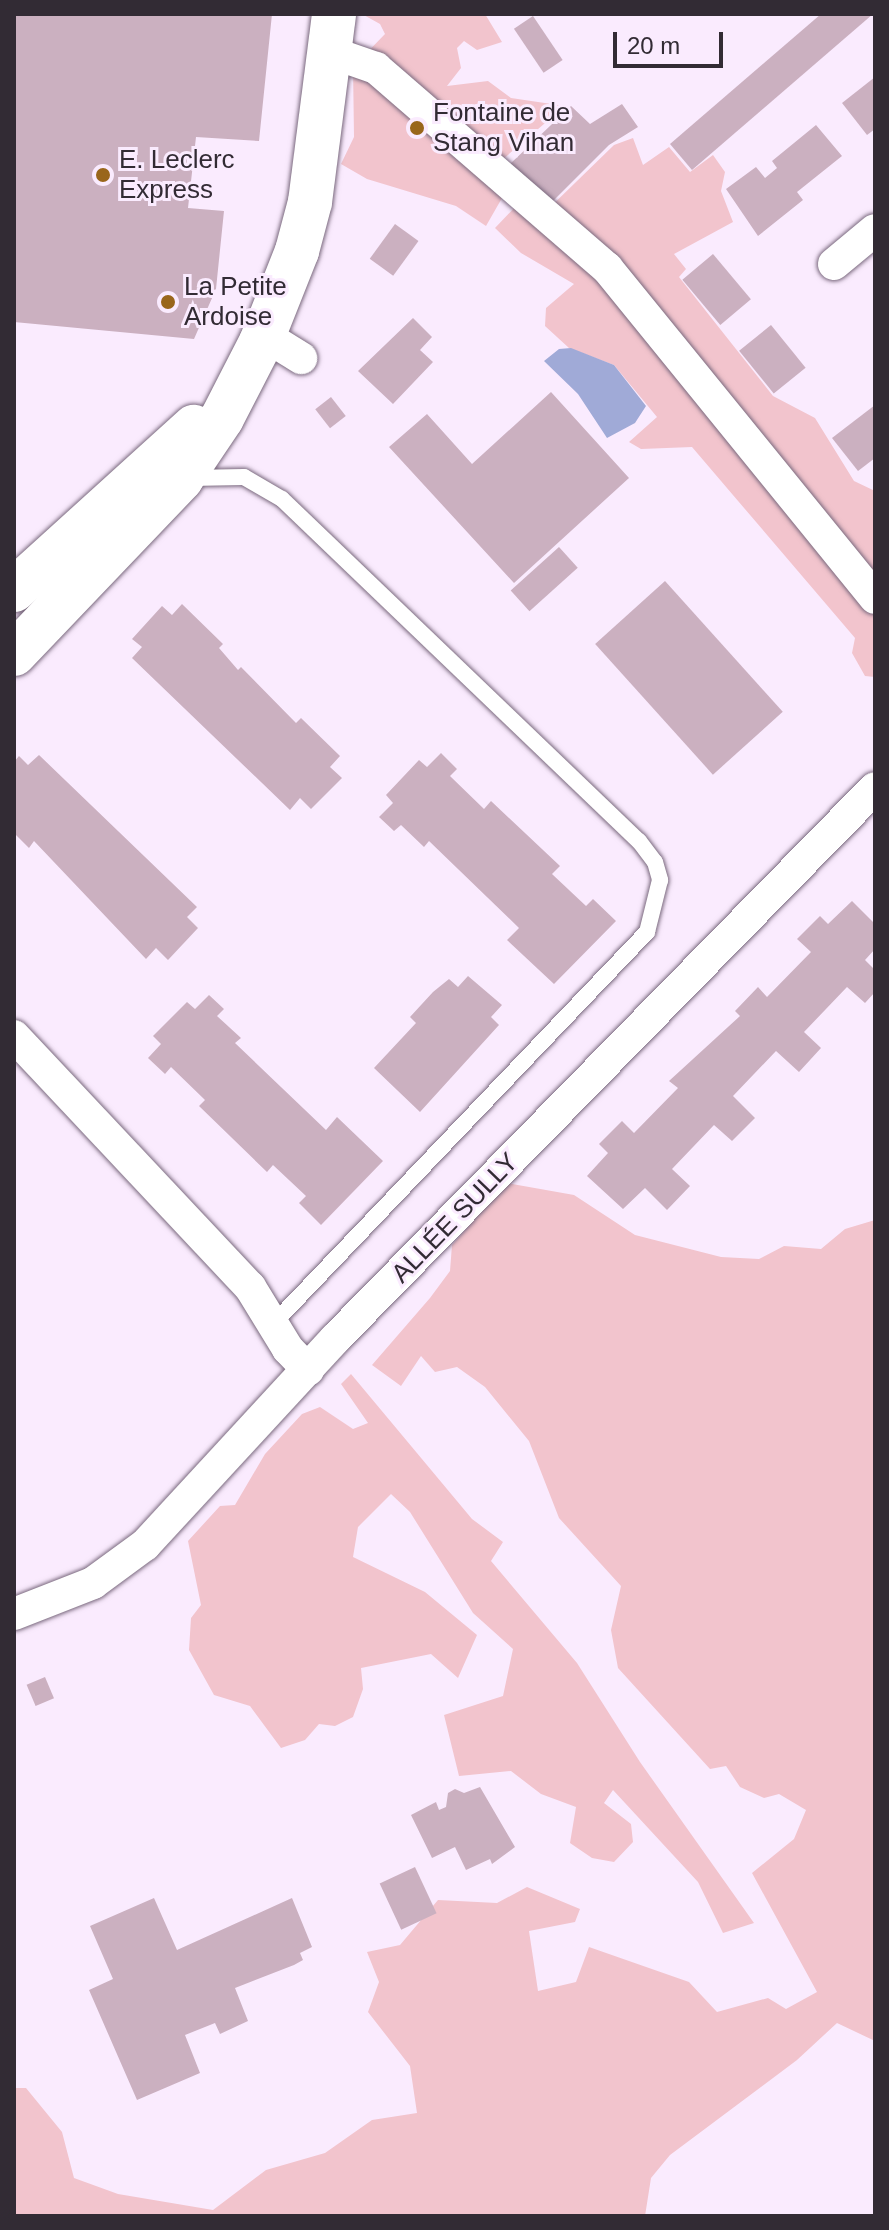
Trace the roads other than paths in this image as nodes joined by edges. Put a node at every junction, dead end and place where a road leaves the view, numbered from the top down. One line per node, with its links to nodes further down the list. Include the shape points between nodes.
1 (332, 33): 4 (street, via 310,202); 9 (street, via 607,268)
2 (875, 230): 3 (street)
3 (834, 264)
4 (264, 335): 5 (street); 6 (street)
5 (301, 358)
6 (234, 390): 7 (street); 8 (street)
7 (181, 479): 10 (street); 13 (lane, via 244,477 272,491 639,841 655,862 660,880 654,920)
8 (14, 590)
9 (875, 598)
10 (14, 654)
11 (875, 788): 14 (street, ALLÉE SULLY)
12 (14, 1036): 13 (street, via 250,1287)
13 (274, 1323): 14 (street)
14 (308, 1370): 15 (street, ALLÉE SULLY, via 145,1545 93,1583)
15 (14, 1614)

